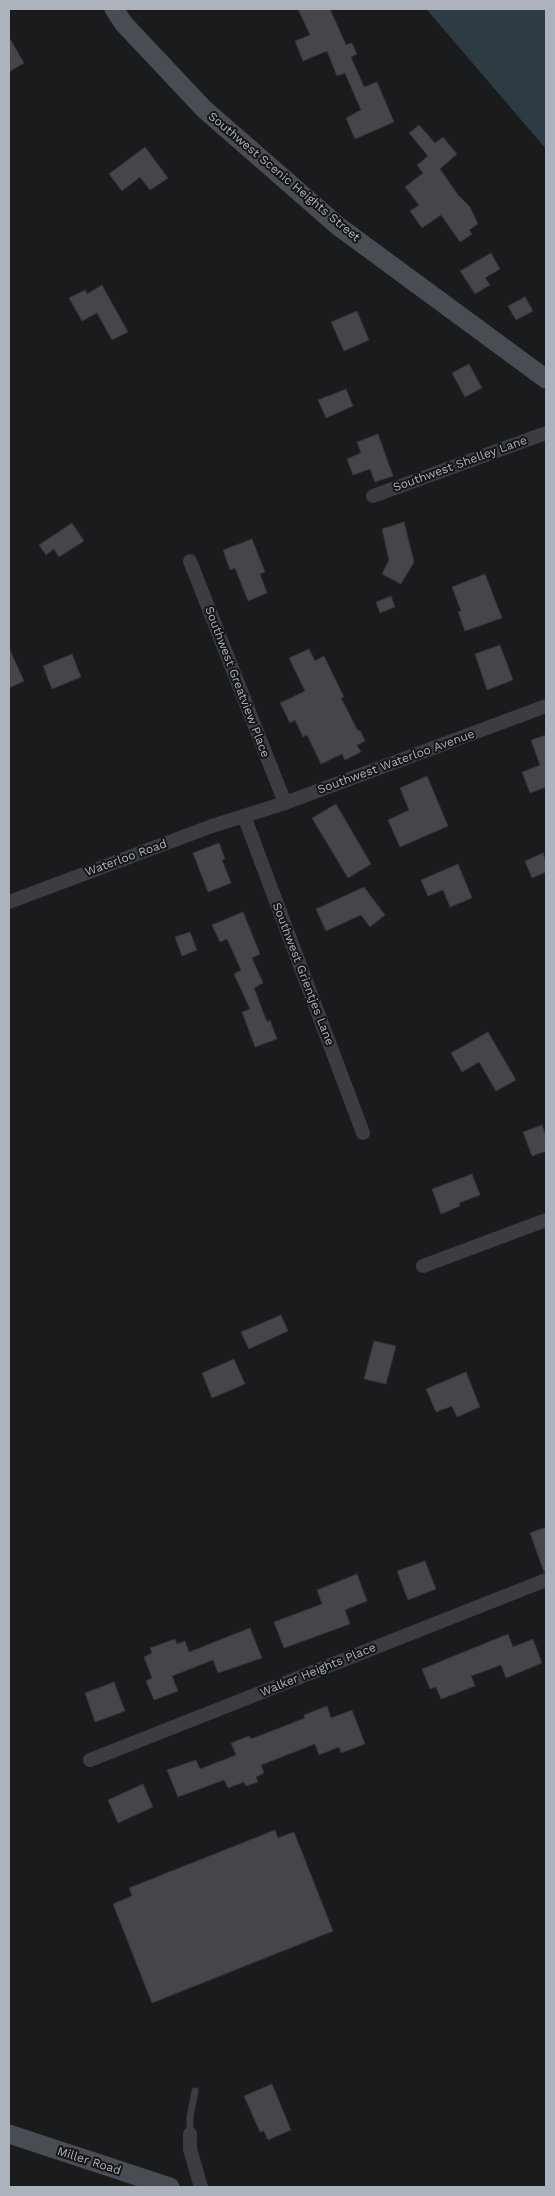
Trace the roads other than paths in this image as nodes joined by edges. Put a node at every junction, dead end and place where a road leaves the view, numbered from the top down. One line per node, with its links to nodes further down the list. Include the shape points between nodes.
1 (114, 9): 2 (street, Southwest Scenic Heights Street, via 124,24 204,109 338,226)
2 (546, 379)
3 (546, 433): 4 (street, Southwest Shelley Lane)
4 (373, 496)
5 (190, 561): 7 (street, Southwest Greatview Place)
6 (546, 706): 7 (street, Southwest Waterloo Avenue)
7 (285, 804): 8 (street, Southwest Waterloo Avenue)
8 (244, 816): 9 (street, Waterloo Road); 10 (street, Southwest Grientjes Lane)
9 (9, 902)
10 (363, 1133)
11 (546, 1220): 12 (street)
12 (423, 1266)
13 (546, 1580): 14 (street, Walker Heights Place)
14 (90, 1760)
15 (195, 2091): 17 (lane)
16 (9, 2134): 18 (street, Miller Road)
17 (190, 2134): 19 (street, via 190,2149)
18 (170, 2187)
19 (201, 2187)

